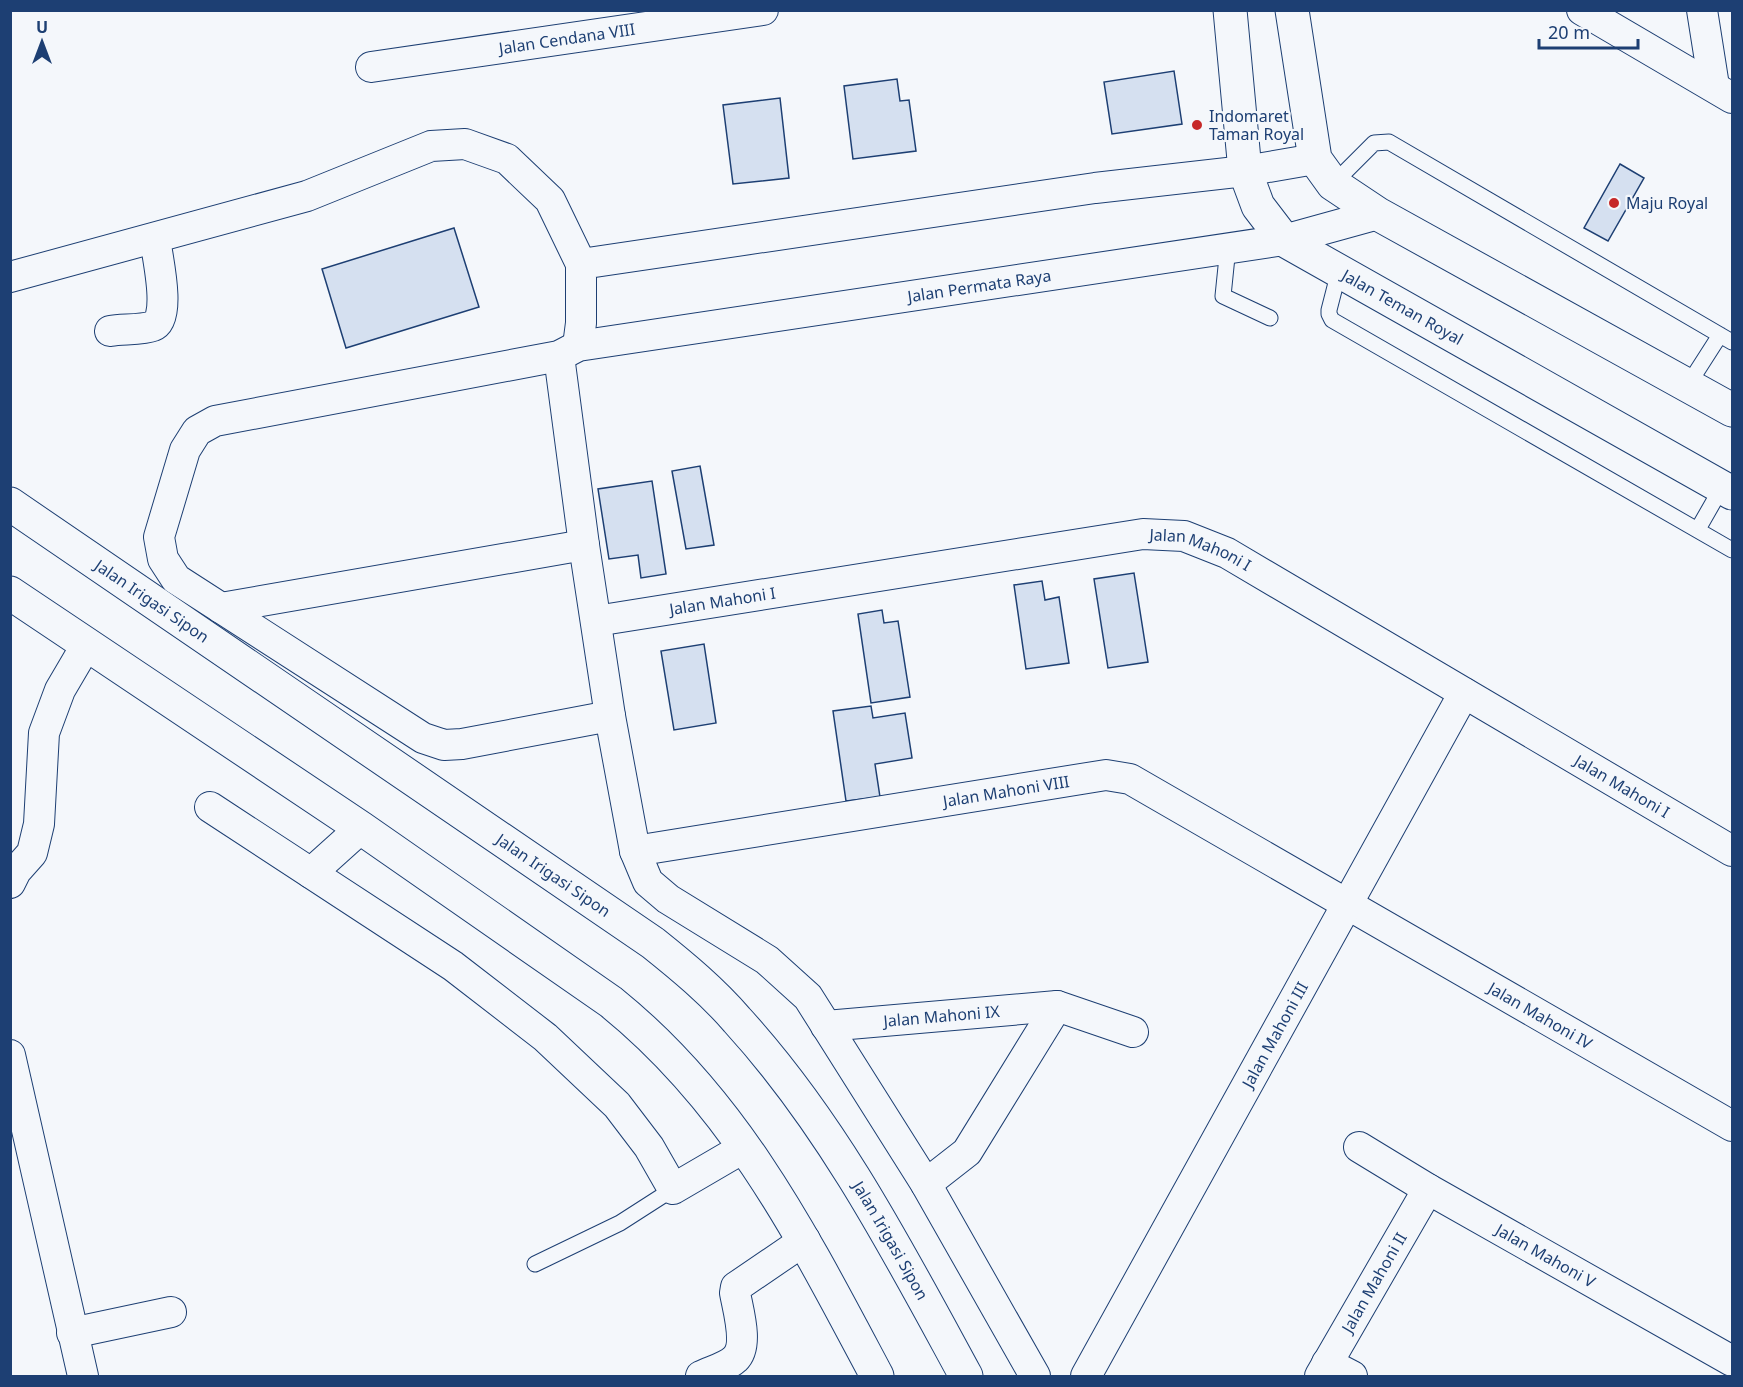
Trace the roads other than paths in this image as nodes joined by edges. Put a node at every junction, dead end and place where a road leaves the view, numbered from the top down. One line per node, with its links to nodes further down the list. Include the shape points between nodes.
1 (763, 10): 6 (street, Jalan Cendana VIII, via 442,70)
2 (1230, 10): 8 (street, Jalan Teman Royal)
3 (1292, 10): 9 (street)
4 (1582, 10): 7 (street)
5 (1702, 10): 7 (street)
6 (371, 67)
7 (1723, 92)
8 (1245, 171): 9 (street); 12 (street, Jalan Teman Royal, via 1258,206); 14 (street, via 1095,188)
9 (1324, 171): 10 (street); 19 (lane, via 1374,143 1389,142)
10 (1378, 214): 12 (street, Jalan Permata Raya); 21 (street)
11 (154, 239): 14 (street, via 307,196 431,146 465,144 507,159 550,200); 16 (street); 18 (street, via 162,291 163,312 159,321 154,326)
12 (1284, 240): 13 (street, Jalan Permata Raya); 15 (street, Jalan Teman Royal)
13 (1228, 247): 17 (lane, via 1223,296); 20 (street, Jalan Permata Raya)
14 (581, 264): 20 (street, via 581,323)
15 (1339, 271): 23 (street, Jalan Teman Royal); 25 (lane, via 1329,309 1332,320)
16 (10, 277)
17 (1270, 318)
18 (110, 331)
19 (1726, 338): 21 (lane)
20 (568, 351): 26 (street); 29 (street, Jalan Permata Raya, via 214,421 196,431 185,450 159,537 163,559 176,579)
21 (1688, 385): 22 (street)
22 (1732, 410)
23 (1727, 490): 25 (lane)
24 (10, 504): 60 (street, Jalan Irigasi Sipon, via 643,936 692,974 768,1056 861,1187)
25 (1698, 529): 27 (lane)
26 (584, 545): 29 (street); 30 (street)
27 (1732, 550)
28 (10, 593): 31 (street)
29 (220, 608): 33 (street, Jalan Permata Raya, via 423,738 444,745 491,740)
30 (596, 621): 32 (street, Jalan Mahoni I, via 1143,534 1184,536 1227,553); 33 (street)
31 (87, 644): 35 (street); 39 (street, via 60,690 44,733 39,824 32,853)
32 (1464, 693): 37 (street, Jalan Mahoni I); 40 (street, Jalan Mahoni III)
33 (610, 716): 36 (street)
34 (210, 807): 38 (street)
35 (361, 828): 38 (street); 46 (street, via 644,1028 710,1100)
36 (635, 850): 40 (street, Jalan Mahoni VIII, via 1106,775 1130,778); 42 (street, via 648,882 668,899 767,960 808,997)
37 (1732, 851)
38 (311, 873): 49 (street, via 453,966 545,1037 617,1105 649,1147)
39 (10, 884)
40 (1348, 904): 45 (street, Jalan Mahoni IV); 62 (street, Jalan Mahoni III)
41 (1057, 1006): 42 (street, Jalan Mahoni IX); 43 (street, Jalan Mahoni IX); 48 (street, via 967,1152)
42 (826, 1026): 48 (street)
43 (1133, 1032)
44 (10, 1055): 54 (street)
45 (1732, 1126)
46 (745, 1147): 49 (street); 51 (street)
47 (1359, 1147): 50 (street, Jalan Mahoni V)
48 (926, 1184): 61 (street)
49 (673, 1189): 52 (lane, via 620,1223)
50 (1428, 1189): 55 (street, Jalan Mahoni V); 56 (street, Jalan Mahoni II)
51 (805, 1240): 58 (street, via 736,1287 740,1353); 59 (street)
52 (535, 1264)
53 (171, 1312): 54 (street)
54 (72, 1333): 57 (street)
55 (1732, 1361)
56 (1333, 1372)
57 (83, 1377)
58 (701, 1377)
59 (877, 1377)
60 (966, 1377)
61 (1035, 1377)
62 (1086, 1377)

